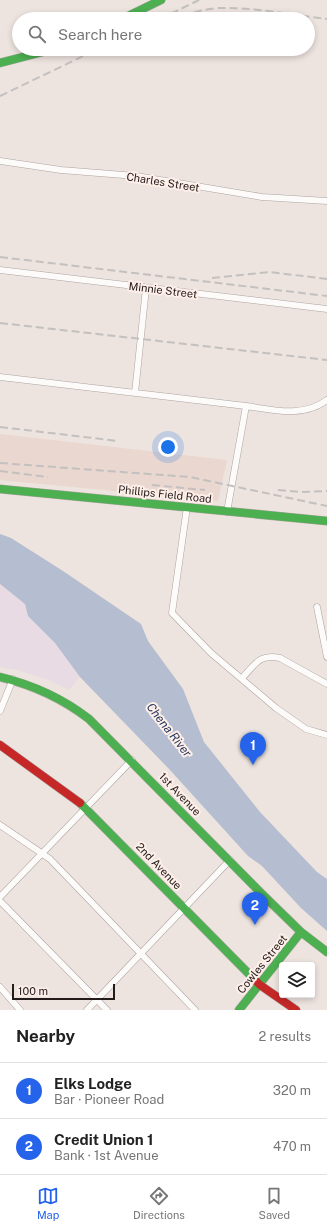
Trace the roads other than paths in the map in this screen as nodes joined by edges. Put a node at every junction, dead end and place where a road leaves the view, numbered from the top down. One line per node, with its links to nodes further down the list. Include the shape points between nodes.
1 (160, 0): 2 (main road)
2 (136, 12)
3 (27, 56): 4 (main road)
4 (0, 63)
5 (0, 162): 6 (street, Charles Street, via 136,176 262,196)
6 (327, 201)
7 (0, 270): 8 (street, Minnie Street)
8 (146, 288): 9 (street, Minnie Street); 11 (street)
9 (327, 309)
10 (0, 377): 11 (street)
11 (135, 393): 13 (street)
12 (327, 400): 13 (street, via 317,407 302,411)
13 (246, 406): 16 (street)
14 (0, 489): 15 (main road, Phillips Field Road)
15 (187, 507): 16 (main road, Phillips Field Road); 21 (street, via 172,613 211,653)
16 (227, 512): 17 (main road, Phillips Field Road)
17 (327, 521)
18 (317, 606): 19 (street)
19 (327, 657)
20 (0, 677): 22 (main road, 1st Avenue)
21 (242, 678): 23 (street, via 260,658 273,656); 25 (street, via 276,708 306,729)
22 (13, 679): 24 (street); 27 (main road, 1st Avenue, via 52,694 75,708 100,728)
23 (327, 684)
24 (0, 711)
25 (327, 735)
26 (0, 745): 28 (main road, 2nd Avenue)
27 (132, 760): 28 (street); 31 (main road, 1st Avenue)
28 (86, 807): 30 (street); 34 (main road, 2nd Avenue)
29 (0, 824): 30 (street)
30 (43, 853): 32 (street); 37 (street)
31 (230, 860): 34 (street); 35 (main road, 1st Avenue)
32 (0, 897)
33 (0, 901): 40 (street)
34 (185, 908): 37 (street); 38 (main road, 2nd Avenue)
35 (301, 932): 36 (main road, 1st Avenue); 38 (main road, Cowles Street)
36 (327, 952)
37 (140, 955): 40 (street); 44 (street)
38 (260, 985): 45 (main road, Cowles Street); 46 (main road, 2nd Avenue)
39 (0, 987): 41 (street)
40 (97, 1000): 42 (street); 43 (street)
41 (20, 1010)
42 (88, 1010)
43 (107, 1010)
44 (195, 1010)
45 (239, 1010)
46 (296, 1010)

